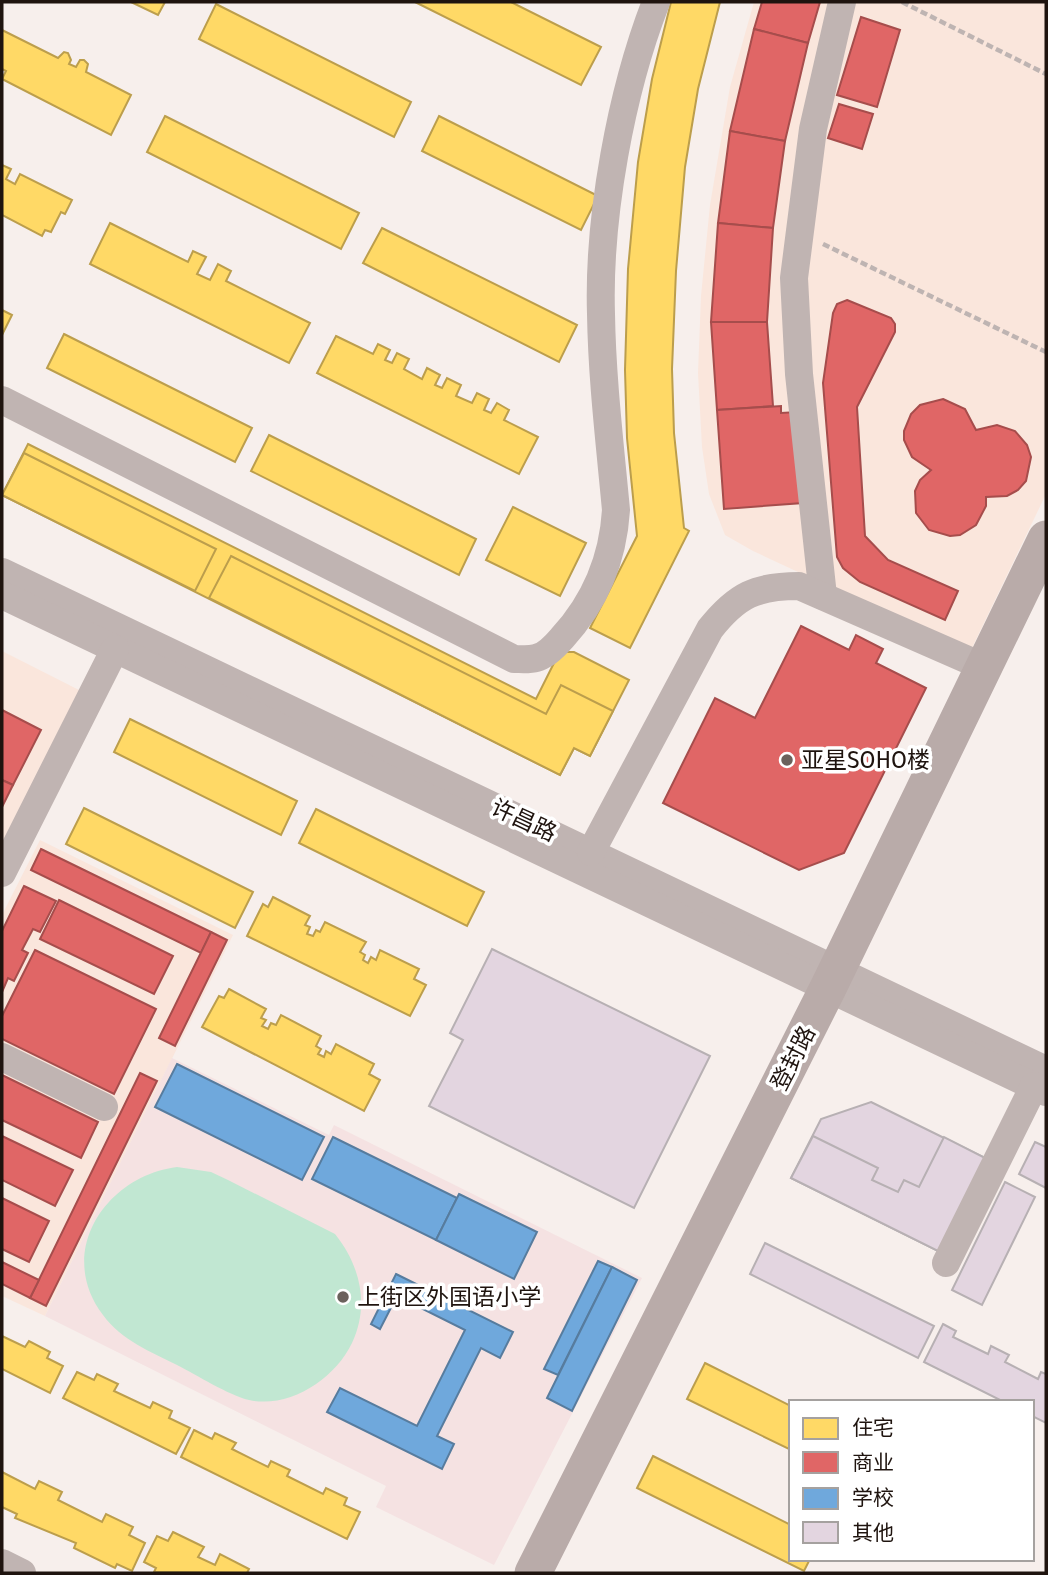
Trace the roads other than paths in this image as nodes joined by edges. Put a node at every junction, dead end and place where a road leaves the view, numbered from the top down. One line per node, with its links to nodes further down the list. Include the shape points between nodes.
1 (656, 2): 3 (street, via 625,100 604,233 600,312 616,510 614,541 595,593 577,622 538,658 514,659)
2 (842, 2): 7 (street, via 813,129 794,278)
3 (4, 408)
4 (1046, 539): 9 (main road, 登封路)
5 (2, 572): 10 (street, 许昌路)
6 (2, 595): 8 (street, 许昌路)
7 (824, 596): 9 (street); 10 (street, via 799,586 769,586 728,606 710,629)
8 (115, 649): 11 (street); 12 (street, 许昌路)
9 (984, 667): 12 (main road, 登封路)
10 (591, 852): 12 (street, 许昌路)
11 (2, 873)
12 (833, 978): 14 (street, 许昌路); 19 (main road, 登封路)
13 (2, 1057): 15 (street)
14 (1042, 1083): 16 (street)
15 (104, 1107)
16 (946, 1263)
17 (2, 1563): 18 (street)
18 (22, 1573)
19 (533, 1573)

